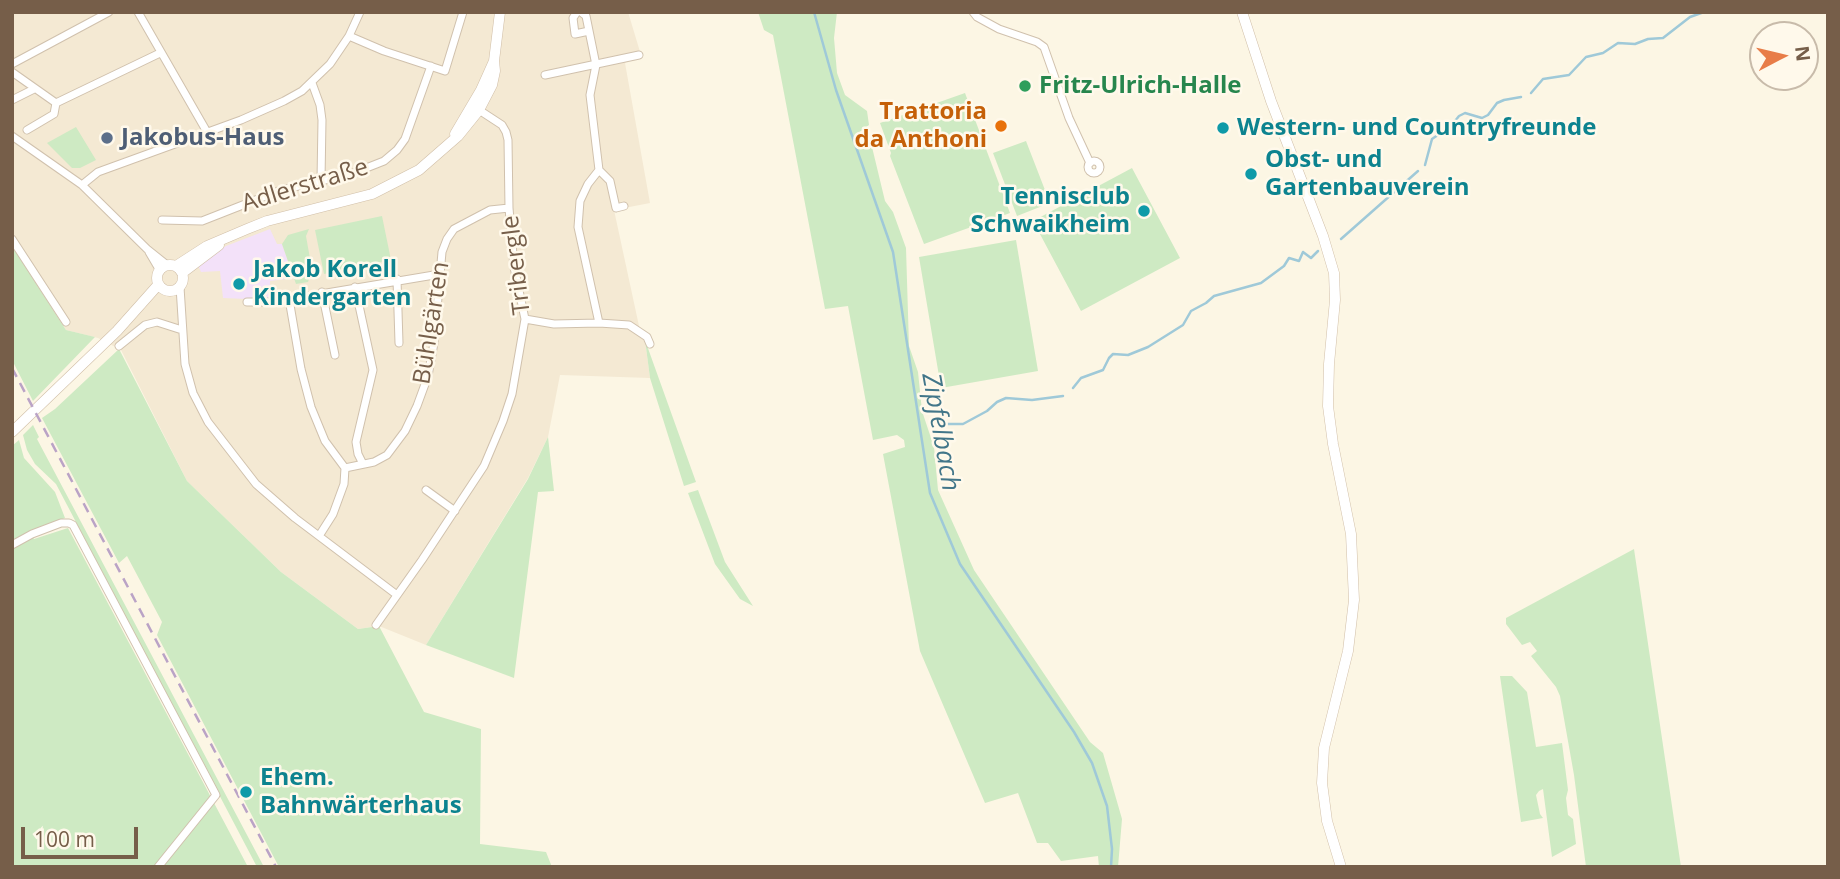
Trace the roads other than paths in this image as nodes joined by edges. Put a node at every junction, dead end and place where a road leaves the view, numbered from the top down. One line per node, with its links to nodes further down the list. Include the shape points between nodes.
1 (109, 12): 13 (street)
2 (138, 12): 11 (street)
3 (360, 12): 10 (street)
4 (463, 12): 15 (street, via 445,71)
5 (500, 12): 22 (main road, via 494,61)
6 (579, 12): 9 (street, via 586,16); 9 (street, via 573,18 575,34)
7 (973, 12): 26 (street, via 999,29 1044,47)
8 (1242, 12): 60 (main road, via 1334,274 1328,405 1351,534 1354,600 1348,651 1326,739 1322,783 1327,821)
9 (589, 31): 14 (street)
10 (349, 36): 15 (street); 18 (street)
11 (160, 53): 21 (street); 24 (street)
12 (639, 55): 14 (street)
13 (12, 64)
14 (596, 65): 17 (street); 27 (street, via 590,95)
15 (431, 66): 28 (street, Adlerstraße, via 411,128 397,150 369,168)
16 (12, 72): 19 (street)
17 (545, 75)
18 (312, 83): 24 (street, via 284,102); 28 (street, via 322,120)
19 (34, 89): 20 (street); 21 (street)
20 (12, 100)
21 (56, 103): 23 (street, via 54,114)
22 (475, 108): 31 (street, Tribergle, via 506,132); 34 (main road, via 471,122 453,139 419,170 389,187 267,221 206,246)
23 (27, 130)
24 (207, 132): 29 (street, via 98,172)
25 (12, 136): 29 (street)
26 (1090, 163)
27 (599, 170): 30 (street, via 610,181 616,208); 44 (street, via 580,201 578,227)
28 (321, 180): 32 (street, Adlerstraße, via 202,221)
29 (82, 185): 34 (street)
30 (624, 206)
31 (509, 208): 35 (street, Bühlgärten, via 490,210 454,229 442,252); 42 (street, Tribergle)
32 (162, 220)
33 (12, 239): 43 (street)
34 (171, 268): 38 (main road, via 183,282); 38 (main road, via 156,275)
35 (440, 274): 36 (street); 51 (street, Bühlgärten, via 434,343 417,405 387,455)
36 (397, 279): 37 (street); 46 (street)
37 (355, 287): 39 (street); 51 (street, via 373,370 356,442)
38 (169, 288): 45 (street, via 183,308); 50 (main road, via 134,313)
39 (322, 292): 40 (street); 49 (street)
40 (289, 299): 41 (street); 52 (street, via 311,407 325,441)
41 (247, 302)
42 (525, 319): 44 (street); 54 (street, Tribergle, via 503,421 484,466)
43 (66, 322)
44 (599, 323): 47 (street, via 629,325)
45 (182, 330): 48 (street, via 156,322); 55 (street, via 189,379 208,422 256,484)
46 (399, 343)
47 (650, 344)
48 (119, 346)
49 (335, 355)
50 (12, 432)
51 (363, 464): 52 (street, Bühlgärten)
52 (345, 468): 55 (street, via 333,514)
53 (426, 491): 54 (street)
54 (455, 511): 57 (street, Tribergle)
55 (319, 536): 57 (street)
56 (12, 545): 59 (street, via 61,523 73,525 216,795)
57 (397, 595): 58 (street, Tribergle)
58 (376, 625)
59 (158, 867)
60 (1341, 867)

